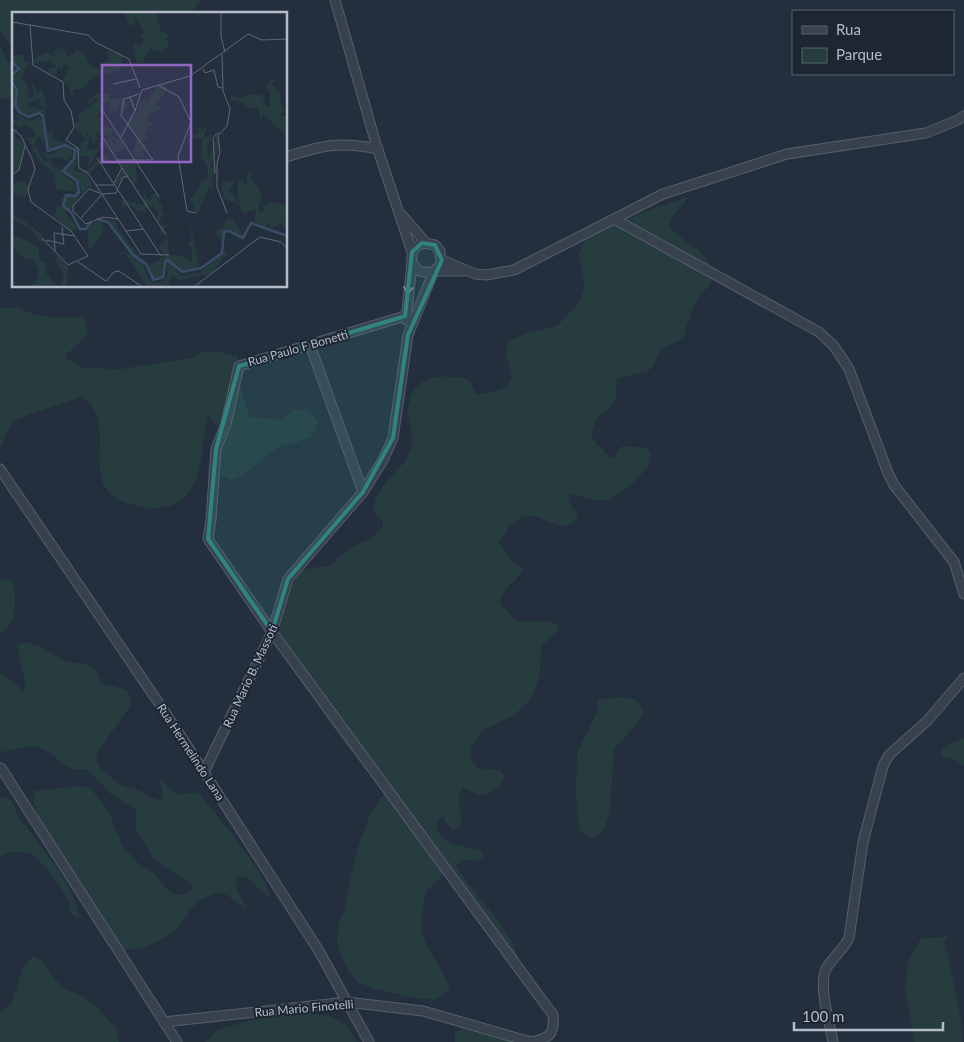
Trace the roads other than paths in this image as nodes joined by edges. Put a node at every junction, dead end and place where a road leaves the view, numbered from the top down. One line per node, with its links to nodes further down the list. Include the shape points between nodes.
1 (335, 0): 3 (street)
2 (964, 116): 6 (street, via 926,133 787,154 663,194)
3 (378, 149): 4 (street, via 357,144 326,145); 5 (street)
4 (288, 156)
5 (399, 210): 7 (street); 8 (street)
6 (614, 219): 11 (street, via 514,270 486,275); 18 (street, via 818,332 834,346 849,369 894,485 954,562)
7 (426, 243): 8 (street, via 418,245); 9 (street, via 438,248)
8 (412, 252): 10 (street)
9 (442, 260): 11 (street); 12 (street)
10 (412, 263): 12 (street, via 418,271); 13 (street, one-way to 13)
11 (465, 271): 12 (street)
12 (434, 272): 14 (street)
13 (405, 316): 14 (street); 15 (street, Rua Paulo F Bonetti)
14 (408, 335): 17 (street, Rua Mario B. Massoti, via 393,438)
15 (310, 345): 17 (street); 19 (street, Rua Paulo F Bonetti, via 239,366 226,424 216,449 208,539)
16 (0, 469): 22 (street, Rua Hermelindo Lana)
17 (363, 492): 19 (street, Rua Mario B. Massoti, via 288,580)
18 (964, 594)
19 (272, 632): 22 (street, Rua Mario B. Massoti); 27 (street, Rua Mario Finotelli, via 553,1015 554,1024 547,1038)
20 (964, 678): 28 (street, via 927,721 889,755 883,766 863,842 849,938 826,969 823,981)
21 (2, 768): 24 (street)
22 (204, 772): 23 (street, Rua Hermelindo Lana, via 319,951)
23 (347, 1002): 24 (street, Rua Mario Finotelli); 26 (street, Rua Hermelindo Lana); 27 (street, Rua Mario Finotelli, via 423,1010)
24 (164, 1022): 25 (street)
25 (176, 1042)
26 (369, 1042)
27 (531, 1042)
28 (833, 1042)

